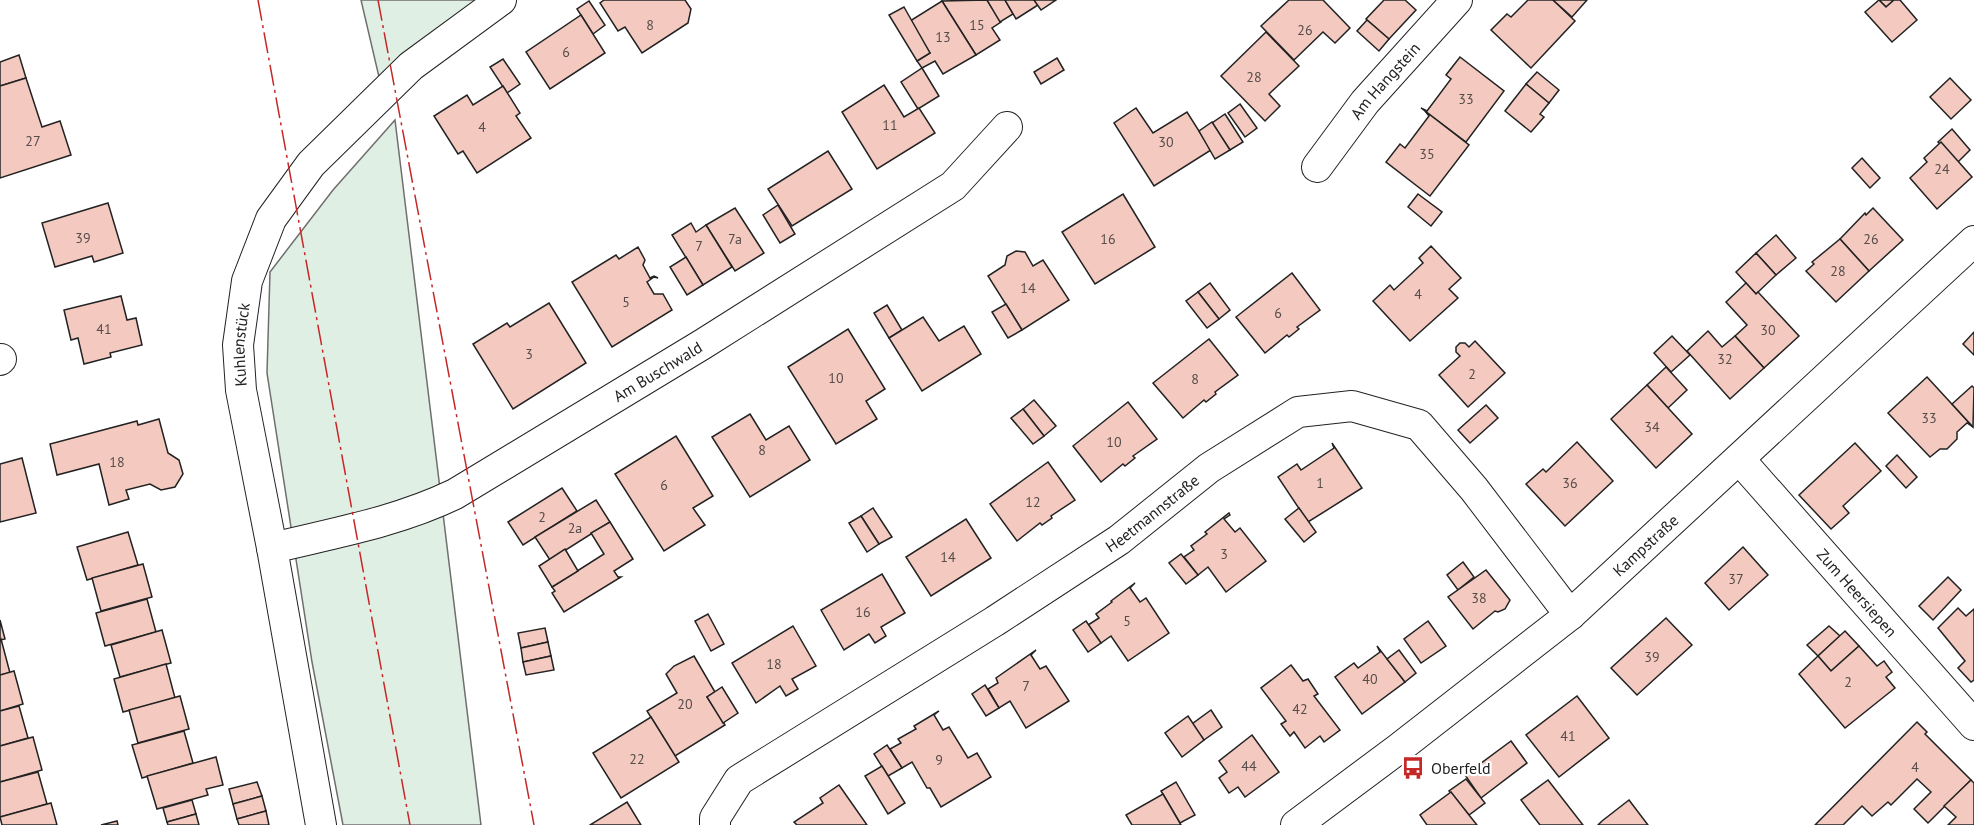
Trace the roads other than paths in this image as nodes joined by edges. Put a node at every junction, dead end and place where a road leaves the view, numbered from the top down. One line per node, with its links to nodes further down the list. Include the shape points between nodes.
1 (501, 0): 7 (street, Kuhlenstück, via 411,66 311,164 270,219 247,281 238,345 241,390)
2 (1457, 0): 4 (street, Am Hangstein, via 1365,102)
3 (1007, 127): 7 (street, Am Buschwald, via 953,186 455,494 395,518)
4 (1317, 166)
5 (1974, 241): 6 (street, Kampstraße)
6 (1740, 460): 8 (street, Kampstraße); 9 (street, Zum Heersiepen)
7 (272, 548): 10 (street, Kuhlenstück)
8 (1570, 615): 11 (street, Heetmannstraße, via 1474,489 1419,425 1352,406 1298,412 1209,468 1119,540 985,628 738,780 715,818); 12 (street, Kampstraße)
9 (1974, 725)
10 (321, 825)
11 (715, 825)
12 (1296, 825)

